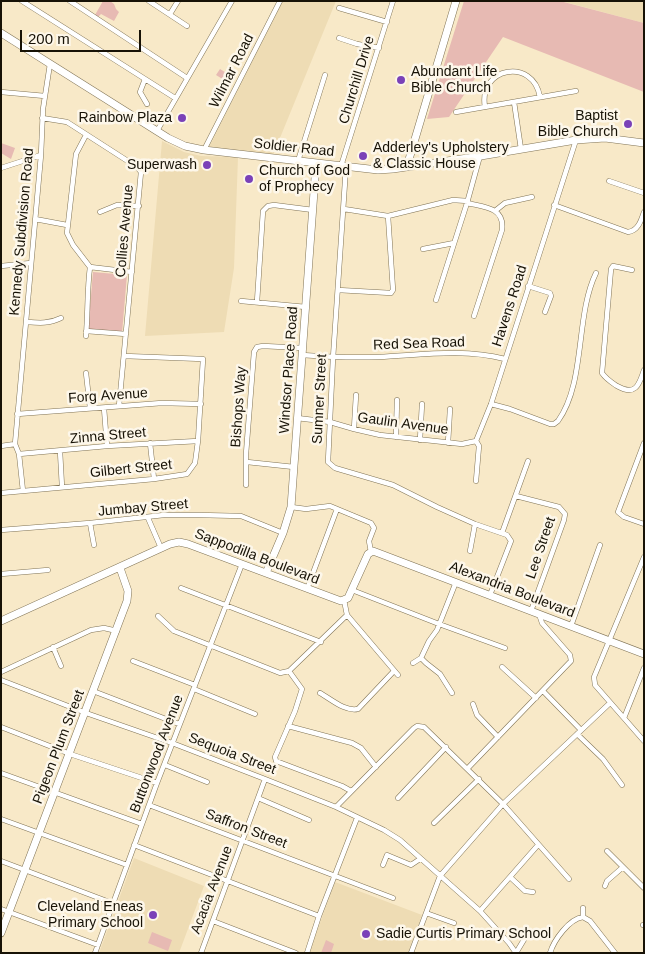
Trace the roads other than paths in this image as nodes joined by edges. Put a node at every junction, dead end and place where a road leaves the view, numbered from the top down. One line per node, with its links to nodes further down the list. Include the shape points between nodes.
1 (22, 1): 19 (street)
2 (70, 1): 18 (street)
3 (149, 1): 10 (street)
4 (178, 1): 10 (street)
5 (232, 1): 18 (street)
6 (280, 1): 35 (street, Wilmar Road)
7 (393, 1): 11 (street, Churchill Drive)
8 (456, 1): 41 (street)
9 (339, 8): 11 (street)
10 (170, 14): 12 (street)
11 (387, 22): 15 (street, Churchill Drive)
12 (187, 26)
13 (1, 33): 16 (street, Soldier Road)
14 (339, 38): 15 (street)
15 (379, 48): 40 (street, Churchill Drive)
16 (50, 64): 22 (street, Kennedy Subdivision Road); 30 (street, Soldier Road)
17 (325, 76): 38 (street)
18 (187, 78): 23 (street)
19 (145, 79): 23 (street); 26 (street, via 140,89)
20 (576, 91): 24 (street)
21 (1, 92): 22 (street)
22 (45, 96): 29 (street, Kennedy Subdivision Road)
23 (175, 98): 30 (street)
24 (540, 98): 25 (street); 27 (street, via 530,77 519,72 507,72 488,84)
25 (514, 102): 27 (street); 34 (street)
26 (147, 104)
27 (485, 107): 28 (street)
28 (456, 112)
29 (42, 118): 31 (street, Collies Avenue, via 66,122); 36 (street, Kennedy Subdivision Road)
30 (157, 131): 35 (street, Soldier Road, via 185,146)
31 (86, 135): 47 (street, Collies Avenue, via 140,170); 56 (street, via 76,154)
32 (576, 140): 33 (street, Soldier Road, via 605,138); 34 (street, Soldier Road); 48 (street, Havens Road)
33 (644, 143)
34 (522, 149): 37 (street, Soldier Road)
35 (204, 150): 38 (street, Soldier Road)
36 (41, 155): 42 (street); 55 (street, Kennedy Subdivision Road)
37 (480, 156): 41 (street, Soldier Road); 46 (street)
38 (298, 161): 39 (street, Soldier Road)
39 (316, 164): 40 (street, Soldier Road); 50 (street, Windsor Place Road)
40 (344, 166): 41 (street, Soldier Road, via 378,170); 49 (street, Sumner Street)
41 (407, 166)
42 (1, 168)
43 (609, 181): 44 (street)
44 (644, 193)
45 (532, 197): 51 (street, via 505,203)
46 (467, 202): 51 (street); 54 (street, via 453,200); 57 (street)
47 (139, 206): 52 (street, via 117,205); 63 (street, Collies Avenue)
48 (554, 206): 53 (street, via 628,232 637,227); 65 (street, Havens Road)
49 (344, 209): 54 (street); 66 (street, Sumner Street)
50 (313, 210): 69 (street, via 274,205 263,211); 70 (street, Windsor Place Road)
51 (495, 211): 72 (street, via 501,218 502,230)
52 (100, 212)
53 (644, 212)
54 (388, 216): 66 (street, via 391,293)
55 (35, 219): 56 (street); 59 (street, Kennedy Subdivision Road)
56 (67, 225): 61 (street, via 71,241)
57 (454, 243): 58 (street); 67 (street)
58 (423, 250)
59 (31, 264): 60 (street); 74 (street, Kennedy Subdivision Road)
60 (1, 266)
61 (90, 267): 63 (street); 75 (street, via 86,334)
62 (632, 270): 80 (street, via 617,266 611,269 602,373 626,391 635,388)
63 (132, 272): 75 (street, Collies Avenue)
64 (596, 273): 86 (street, via 572,393 558,422 550,424)
65 (528, 286): 71 (street, via 550,293); 79 (street, Havens Road)
66 (338, 290): 78 (street, Sumner Street)
67 (436, 300)
68 (241, 301): 69 (street)
69 (257, 302): 70 (street)
70 (306, 307): 76 (street, Windsor Place Road)
71 (545, 312)
72 (474, 316)
73 (61, 318): 74 (street, via 54,322)
74 (26, 322): 91 (street, Kennedy Subdivision Road)
75 (126, 334): 77 (street, Collies Avenue)
76 (302, 352): 78 (street, Red Sea Road); 92 (street, Windsor Place Road); 108 (street, Bishops Way, via 263,346 254,352)
77 (124, 356): 84 (street, Gilbert Street, via 203,359); 87 (street, Collies Avenue)
78 (333, 358): 79 (street, Red Sea Road, via 464,352); 93 (street, Sumner Street)
79 (504, 359): 86 (street, Havens Road)
80 (644, 370)
81 (86, 373): 88 (street)
82 (356, 395): 94 (street)
83 (397, 400): 95 (street)
84 (201, 404): 87 (street, Forg Avenue); 97 (street, Gilbert Street)
85 (422, 404): 96 (street)
86 (491, 404): 98 (street, Havens Road)
87 (119, 406): 89 (street, Forg Avenue)
88 (90, 408): 89 (street, Forg Avenue); 91 (street, Forg Avenue)
89 (104, 408): 104 (street)
90 (450, 409): 99 (street)
91 (17, 414): 101 (street, Kennedy Subdivision Road)
92 (298, 418): 93 (street, Gaulin Avenue); 109 (street, Windsor Place Road)
93 (330, 422): 94 (street, Gaulin Avenue); 121 (street, Sumner Street, via 328,459 332,467 394,485)
94 (354, 430): 95 (street, Gaulin Avenue)
95 (396, 437): 96 (street, Gaulin Avenue)
96 (420, 440): 99 (street, Gaulin Avenue)
97 (198, 441): 102 (street, Zinna Street); 110 (street, Gilbert Street, via 195,463 187,474)
98 (476, 441): 99 (street, Gaulin Avenue); 111 (street, Havens Road)
99 (448, 442)
100 (644, 443): 122 (street, via 618,512)
101 (15, 444): 103 (street); 106 (street, Kennedy Subdivision Road)
102 (150, 444): 104 (street, Zinna Street); 110 (street)
103 (1, 446)
104 (107, 446): 105 (street, Zinna Street)
105 (60, 451): 106 (street, Zinna Street); 113 (street)
106 (19, 454): 114 (street, Kennedy Subdivision Road)
107 (528, 461): 116 (street)
108 (247, 462): 109 (street); 112 (street, Bishops Way)
109 (294, 467): 117 (street, Windsor Place Road)
110 (154, 479): 113 (street, Gilbert Street)
111 (476, 480)
112 (246, 485)
113 (62, 487): 114 (street, Gilbert Street)
114 (23, 491): 115 (street, Gilbert Street)
115 (1, 493)
116 (516, 496): 125 (street); 144 (street, Lee Street, via 554,505 565,514)
117 (291, 507): 118 (street); 124 (street, Windsor Place Road)
118 (337, 508): 130 (street, via 373,525 369,541); 139 (street)
119 (148, 518): 120 (street, Jumbay Street); 124 (street, Jumbay Street, via 164,515 241,516); 128 (street)
120 (90, 523): 123 (street, Jumbay Street); 126 (street)
121 (475, 524): 125 (street, Sumner Street); 129 (street)
122 (644, 524)
123 (1, 530)
124 (283, 533): 136 (street, Windsor Place Road)
125 (502, 533): 141 (street, via 510,541)
126 (94, 545)
127 (600, 546): 150 (street)
128 (161, 548): 132 (street, Sappodilla Boulevard, via 179,542); 133 (street, Sappodilla Boulevard)
129 (470, 551)
130 (371, 552): 137 (street, Alexandria Boulevard); 140 (street)
131 (644, 556): 152 (street)
132 (242, 564): 136 (street, Sappodilla Boulevard); 143 (street, Buttonwood Avenue)
133 (120, 568): 148 (street, Sappodilla Boulevard); 151 (street, Pigeon Plum Street, via 128,596)
134 (48, 570): 135 (street)
135 (1, 574)
136 (266, 574): 139 (street, Sappodilla Boulevard)
137 (456, 582): 141 (street, Alexandria Boulevard); 149 (street)
138 (181, 588): 143 (street)
139 (307, 589): 142 (street, Sappodilla Boulevard)
140 (352, 590): 142 (street); 149 (street)
141 (490, 595): 144 (street, Alexandria Boulevard)
142 (344, 600): 146 (street)
143 (227, 605): 153 (street); 154 (street, Buttonwood Avenue)
144 (531, 611): 145 (street, Alexandria Boulevard)
145 (539, 614): 150 (street, Alexandria Boulevard); 169 (street, via 542,623 571,659)
146 (347, 615): 153 (street); 170 (street, via 396,673 352,711)
147 (158, 616): 154 (street, via 174,632)
148 (1, 621)
149 (439, 624): 156 (street); 158 (street)
150 (571, 626): 152 (street, Alexandria Boulevard)
151 (117, 631): 155 (street, via 91,630); 168 (street, Pigeon Plum Street)
152 (609, 641): 157 (street, Alexandria Boulevard); 173 (street, via 594,677 594,685)
153 (320, 642): 164 (street)
154 (210, 646): 164 (street, via 280,673); 167 (street, Buttonwood Avenue)
155 (52, 648): 161 (street); 165 (street)
156 (505, 648)
157 (644, 654)
158 (421, 658): 160 (street); 171 (street, via 440,674)
159 (133, 661): 167 (street)
160 (412, 662)
161 (61, 666)
162 (502, 667): 172 (street)
163 (644, 668): 177 (street)
164 (289, 671): 179 (street, via 302,689)
165 (1, 672)
166 (1, 680): 175 (street, Sequoia Street)
167 (195, 687): 176 (street); 178 (street, Buttonwood Avenue)
168 (93, 691): 175 (street, Pigeon Plum Street); 178 (street)
169 (543, 691): 172 (street); 181 (street)
170 (320, 692)
171 (452, 694)
172 (536, 698): 182 (street)
173 (610, 703): 177 (street); 181 (street)
174 (473, 704): 182 (street, via 477,715)
175 (86, 712): 184 (street, Sequoia Street); 186 (street, Pigeon Plum Street)
176 (255, 714)
177 (624, 718): 183 (street)
178 (179, 724): 184 (street, Buttonwood Avenue)
179 (288, 726): 188 (street, via 352,743 361,748); 196 (street, via 276,761)
180 (1, 727): 186 (street)
181 (579, 732): 195 (street); 200 (street)
182 (498, 737): 189 (street)
183 (644, 741)
184 (172, 742): 187 (street, Buttonwood Avenue); 191 (street, Sequoia Street)
185 (446, 747): 188 (street, via 424,727 417,726); 189 (street); 199 (street)
186 (70, 754): 194 (street); 197 (street, Pigeon Plum Street)
187 (165, 765): 193 (street); 194 (street, Buttonwood Avenue)
188 (376, 767): 196 (street)
189 (468, 768): 192 (street)
190 (1, 772): 197 (street)
191 (265, 779): 198 (street, Acacia Avenue); 202 (street, Sequoia Street)
192 (479, 779): 200 (street); 206 (street)
193 (207, 782)
194 (157, 783): 201 (street, Buttonwood Avenue)
195 (622, 785)
196 (351, 791): 202 (street)
197 (55, 793): 207 (street); 208 (street, Pigeon Plum Street)
198 (258, 798): 205 (street); 209 (street, Acacia Avenue)
199 (398, 798)
200 (503, 804): 211 (street); 220 (street)
201 (149, 805): 207 (street, Buttonwood Avenue); 209 (street, Saffron Street)
202 (336, 808): 203 (street, Sequoia Street)
203 (357, 818): 213 (street, Sequoia Street, via 400,840); 219 (street)
204 (1, 819): 208 (street)
205 (310, 820)
206 (434, 823)
207 (142, 824): 210 (street, Buttonwood Avenue)
208 (40, 833): 215 (street); 218 (street, Pigeon Plum Street)
209 (243, 840): 219 (street, Saffron Street); 223 (street, Acacia Avenue)
210 (134, 845): 215 (street, Buttonwood Avenue); 223 (street)
211 (538, 845): 221 (street); 222 (street)
212 (607, 851): 217 (street)
213 (420, 859): 216 (street, via 411,865 387,855); 220 (street, Sequoia Street)
214 (1, 861): 218 (street)
215 (127, 865): 228 (street, Buttonwood Avenue)
216 (383, 865)
217 (623, 867): 224 (street); 225 (street)
218 (24, 870): 228 (street); 232 (street, Pigeon Plum Street)
219 (334, 875): 227 (street, Saffron Street); 234 (street)
220 (440, 876): 231 (street, Sequoia Street); 233 (street)
221 (510, 876): 226 (street, via 524,891); 231 (street)
222 (569, 879)
223 (228, 881): 234 (street); 236 (street, Acacia Avenue)
224 (605, 886)
225 (644, 888)
226 (532, 892)
227 (394, 898)
228 (112, 904): 240 (street, Buttonwood Avenue)
229 (584, 908): 235 (street)
230 (1, 909): 232 (street)
231 (480, 911): 246 (street, Sequoia Street)
232 (9, 912): 238 (street, Pigeon Plum Street); 240 (street)
233 (426, 913): 237 (street); 245 (street)
234 (319, 916): 244 (street)
235 (583, 917): 247 (street, via 577,918 567,928); 248 (street, via 590,921)
236 (213, 921): 242 (street, Acacia Avenue); 243 (street)
237 (454, 923)
238 (1, 933)
239 (528, 933): 246 (street)
240 (98, 945): 241 (street, Buttonwood Avenue)
241 (95, 953)
242 (201, 953)
243 (296, 953)
244 (307, 953)
245 (411, 953)
246 (516, 953)
247 (550, 953)
248 (615, 953)

